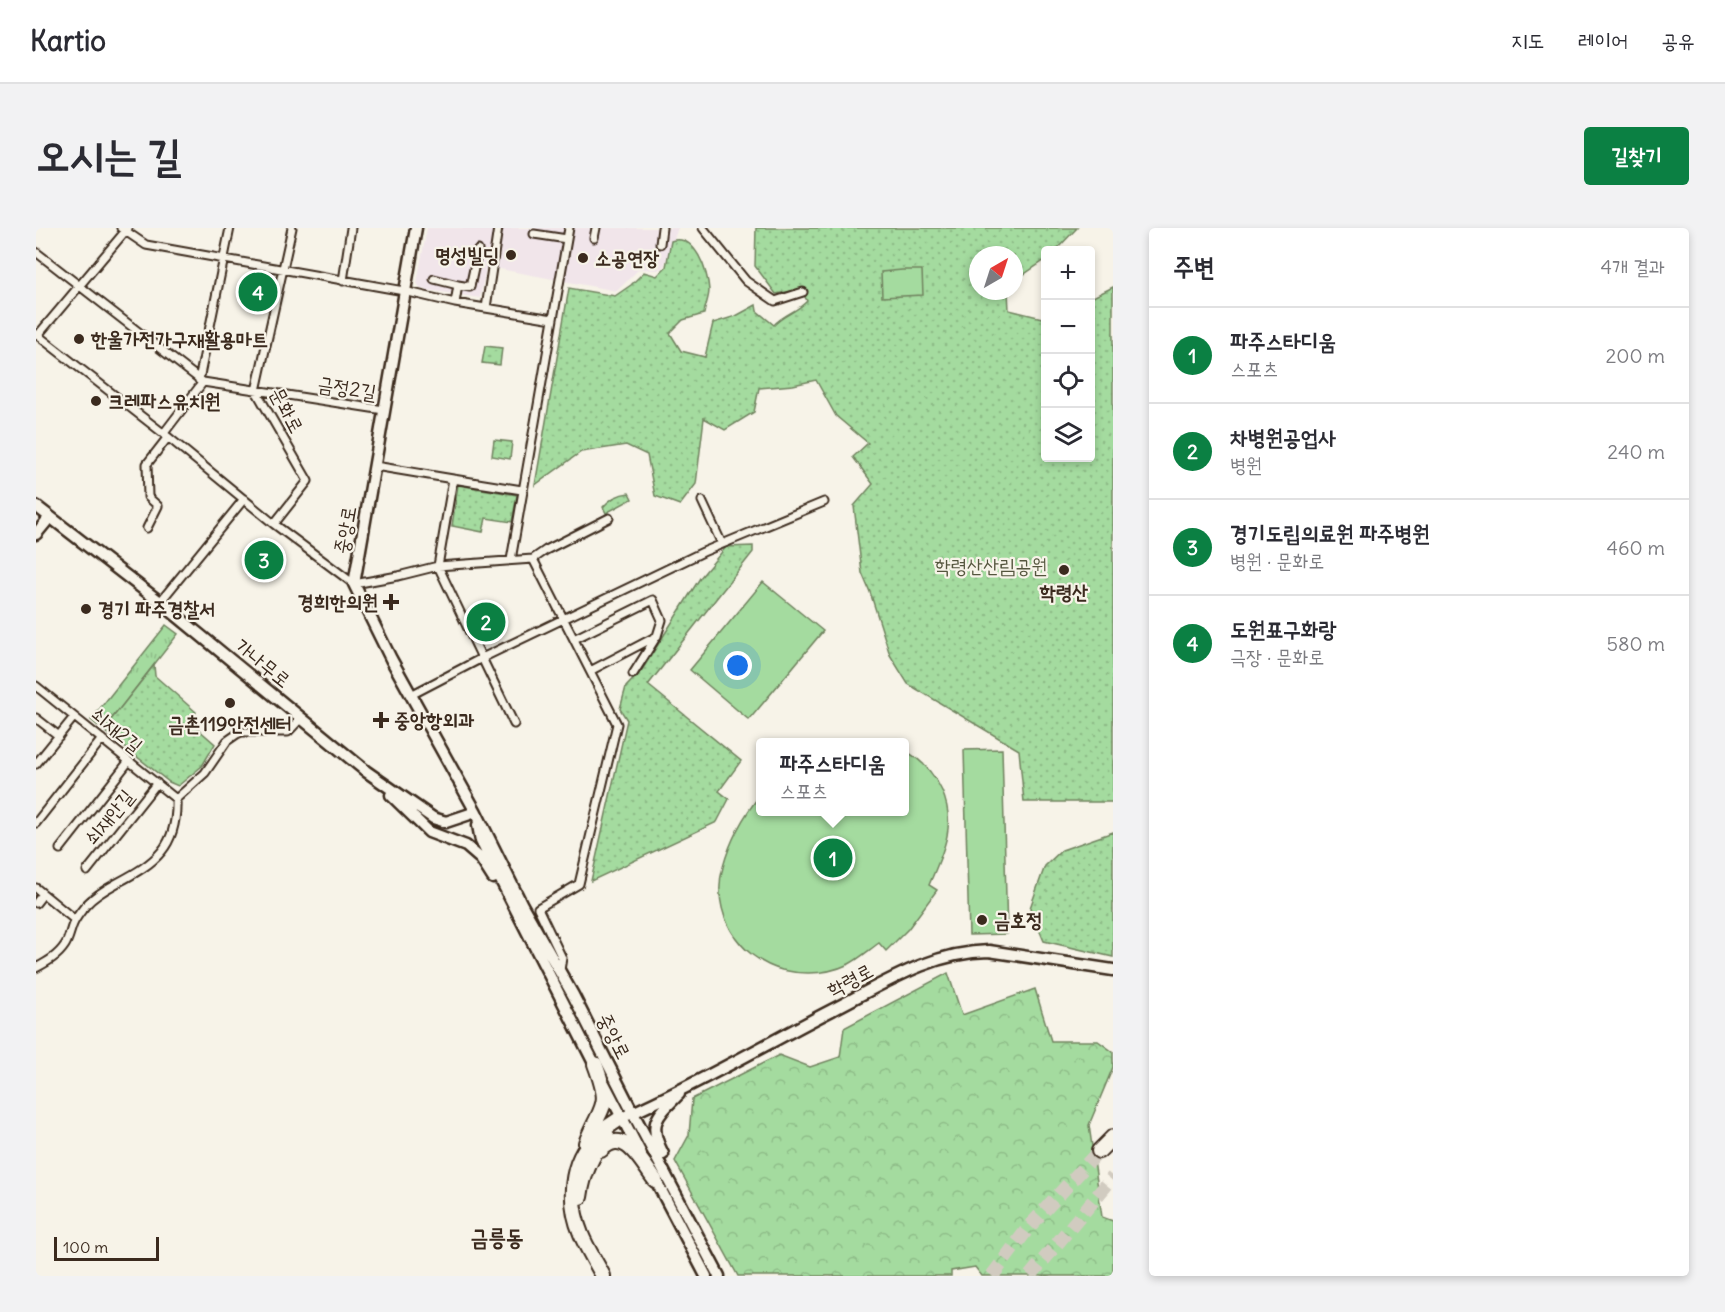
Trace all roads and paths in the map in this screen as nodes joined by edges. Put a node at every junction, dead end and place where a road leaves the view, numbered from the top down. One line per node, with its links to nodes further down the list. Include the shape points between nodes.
1 (231, 228): 17 (street)
2 (292, 228): 18 (street, 문화로)
3 (351, 228): 20 (street)
4 (416, 228): 23 (main road, 중앙로)
5 (498, 228): 26 (street)
6 (569, 228): 13 (street)
7 (596, 228): 12 (street)
8 (662, 228): 14 (street)
9 (703, 228): 24 (street, via 746,281 776,302)
10 (125, 229): 17 (street, via 147,245); 22 (street)
11 (534, 234): 13 (street)
12 (594, 238)
13 (567, 239): 27 (street)
14 (660, 244)
15 (478, 250): 21 (street, via 470,286)
16 (36, 252): 22 (street, 금정2길)
17 (224, 259): 18 (street); 29 (street)
18 (283, 271): 20 (street); 30 (street, 문화로)
19 (434, 279): 21 (street)
20 (343, 281): 23 (street)
21 (458, 285): 25 (street)
22 (78, 286): 28 (street); 29 (street, 금정2길)
23 (404, 291): 25 (street); 31 (main road, 중앙로)
24 (803, 292)
25 (455, 303): 26 (street)
26 (486, 308): 27 (street)
27 (553, 319): 35 (street)
28 (37, 334): 32 (street)
29 (201, 381): 30 (street, 금정2길); 32 (street)
30 (256, 391): 31 (street, 금정2길); 42 (street, 문화로, via 308,482)
31 (384, 410): 33 (main road, 중앙로)
32 (166, 435): 36 (street); 43 (street, via 147,464 148,497 158,506)
33 (375, 466): 34 (street); 49 (main road, 중앙로)
34 (453, 479): 35 (street); 48 (street)
35 (522, 490): 47 (street)
36 (243, 499): 42 (street); 50 (street)
37 (702, 501): 45 (street)
38 (824, 502): 45 (street)
39 (43, 512): 41 (main road); 44 (main road); 50 (main road, 가나무로)
40 (609, 518): 46 (street)
41 (36, 521)
42 (274, 524): 49 (street)
43 (147, 528)
44 (36, 534)
45 (722, 544): 51 (street)
46 (533, 559): 47 (street); 51 (street)
47 (511, 560): 48 (street)
48 (438, 566): 49 (street); 54 (street)
49 (354, 584): 58 (main road, 중앙로)
50 (160, 602): 61 (main road, 가나무로)
51 (563, 619): 53 (street); 54 (street)
52 (657, 636): 53 (street, via 662,620 653,600); 55 (street); 56 (street)
53 (574, 639): 55 (street)
54 (482, 658): 58 (street); 62 (street)
55 (590, 671): 80 (street, via 617,724 579,884 538,908 562,958)
56 (633, 674)
57 (36, 686): 59 (street, 쇠재2길)
58 (411, 695): 70 (main road, 중앙로)
59 (74, 717): 63 (street); 64 (street, 쇠재2길)
60 (36, 718): 63 (street)
61 (301, 718): 67 (main road, 가나무로); 69 (street, via 288,732 237,734)
62 (514, 724)
63 (59, 736): 66 (street)
64 (102, 740): 65 (street, 쇠재2길); 71 (street)
65 (129, 761): 68 (street, 쇠재2길); 72 (street, 쇠재안길)
66 (36, 764)
67 (367, 772): 70 (main road, 가나무로, via 433,818 446,822); 77 (main road, via 429,832 465,846 481,859)
68 (157, 783): 69 (street, 쇠재2길); 73 (street, 쇠재안길)
69 (177, 799): 78 (street, via 177,813 163,850 145,868 87,903)
70 (476, 813): 77 (main road, 중앙로, via 481,841); 80 (main road, 중앙로)
71 (36, 823)
72 (60, 849)
73 (87, 871)
74 (36, 888): 75 (street)
75 (43, 894): 76 (street); 78 (street)
76 (36, 903)
77 (520, 918): 82 (main road, 중앙로)
78 (75, 920): 79 (street, via 57,955)
79 (36, 968)
80 (560, 970): 84 (main road, 중앙로)
81 (1113, 970): 83 (main road, 학령로, via 989,951 943,957 899,975)
82 (595, 1064): 84 (main road, 중앙로); 87 (highway, via 604,1104 586,1141)
83 (685, 1088): 84 (main road, 학령로); 89 (main road, via 658,1116 655,1135 704,1236)
84 (627, 1115): 87 (highway); 88 (main road, 중앙로); 89 (main road, 중앙로)
85 (1113, 1137): 86 (highway)
86 (1099, 1151)
87 (586, 1157): 88 (highway, via 609,1142 622,1142); 90 (highway, via 573,1182 574,1206 581,1235); 91 (highway, via 581,1209)
88 (655, 1180): 92 (main road, 중앙로)
89 (707, 1252): 93 (main road, 중앙로)
90 (603, 1276)
91 (611, 1276)
92 (706, 1276)
93 (719, 1276)

